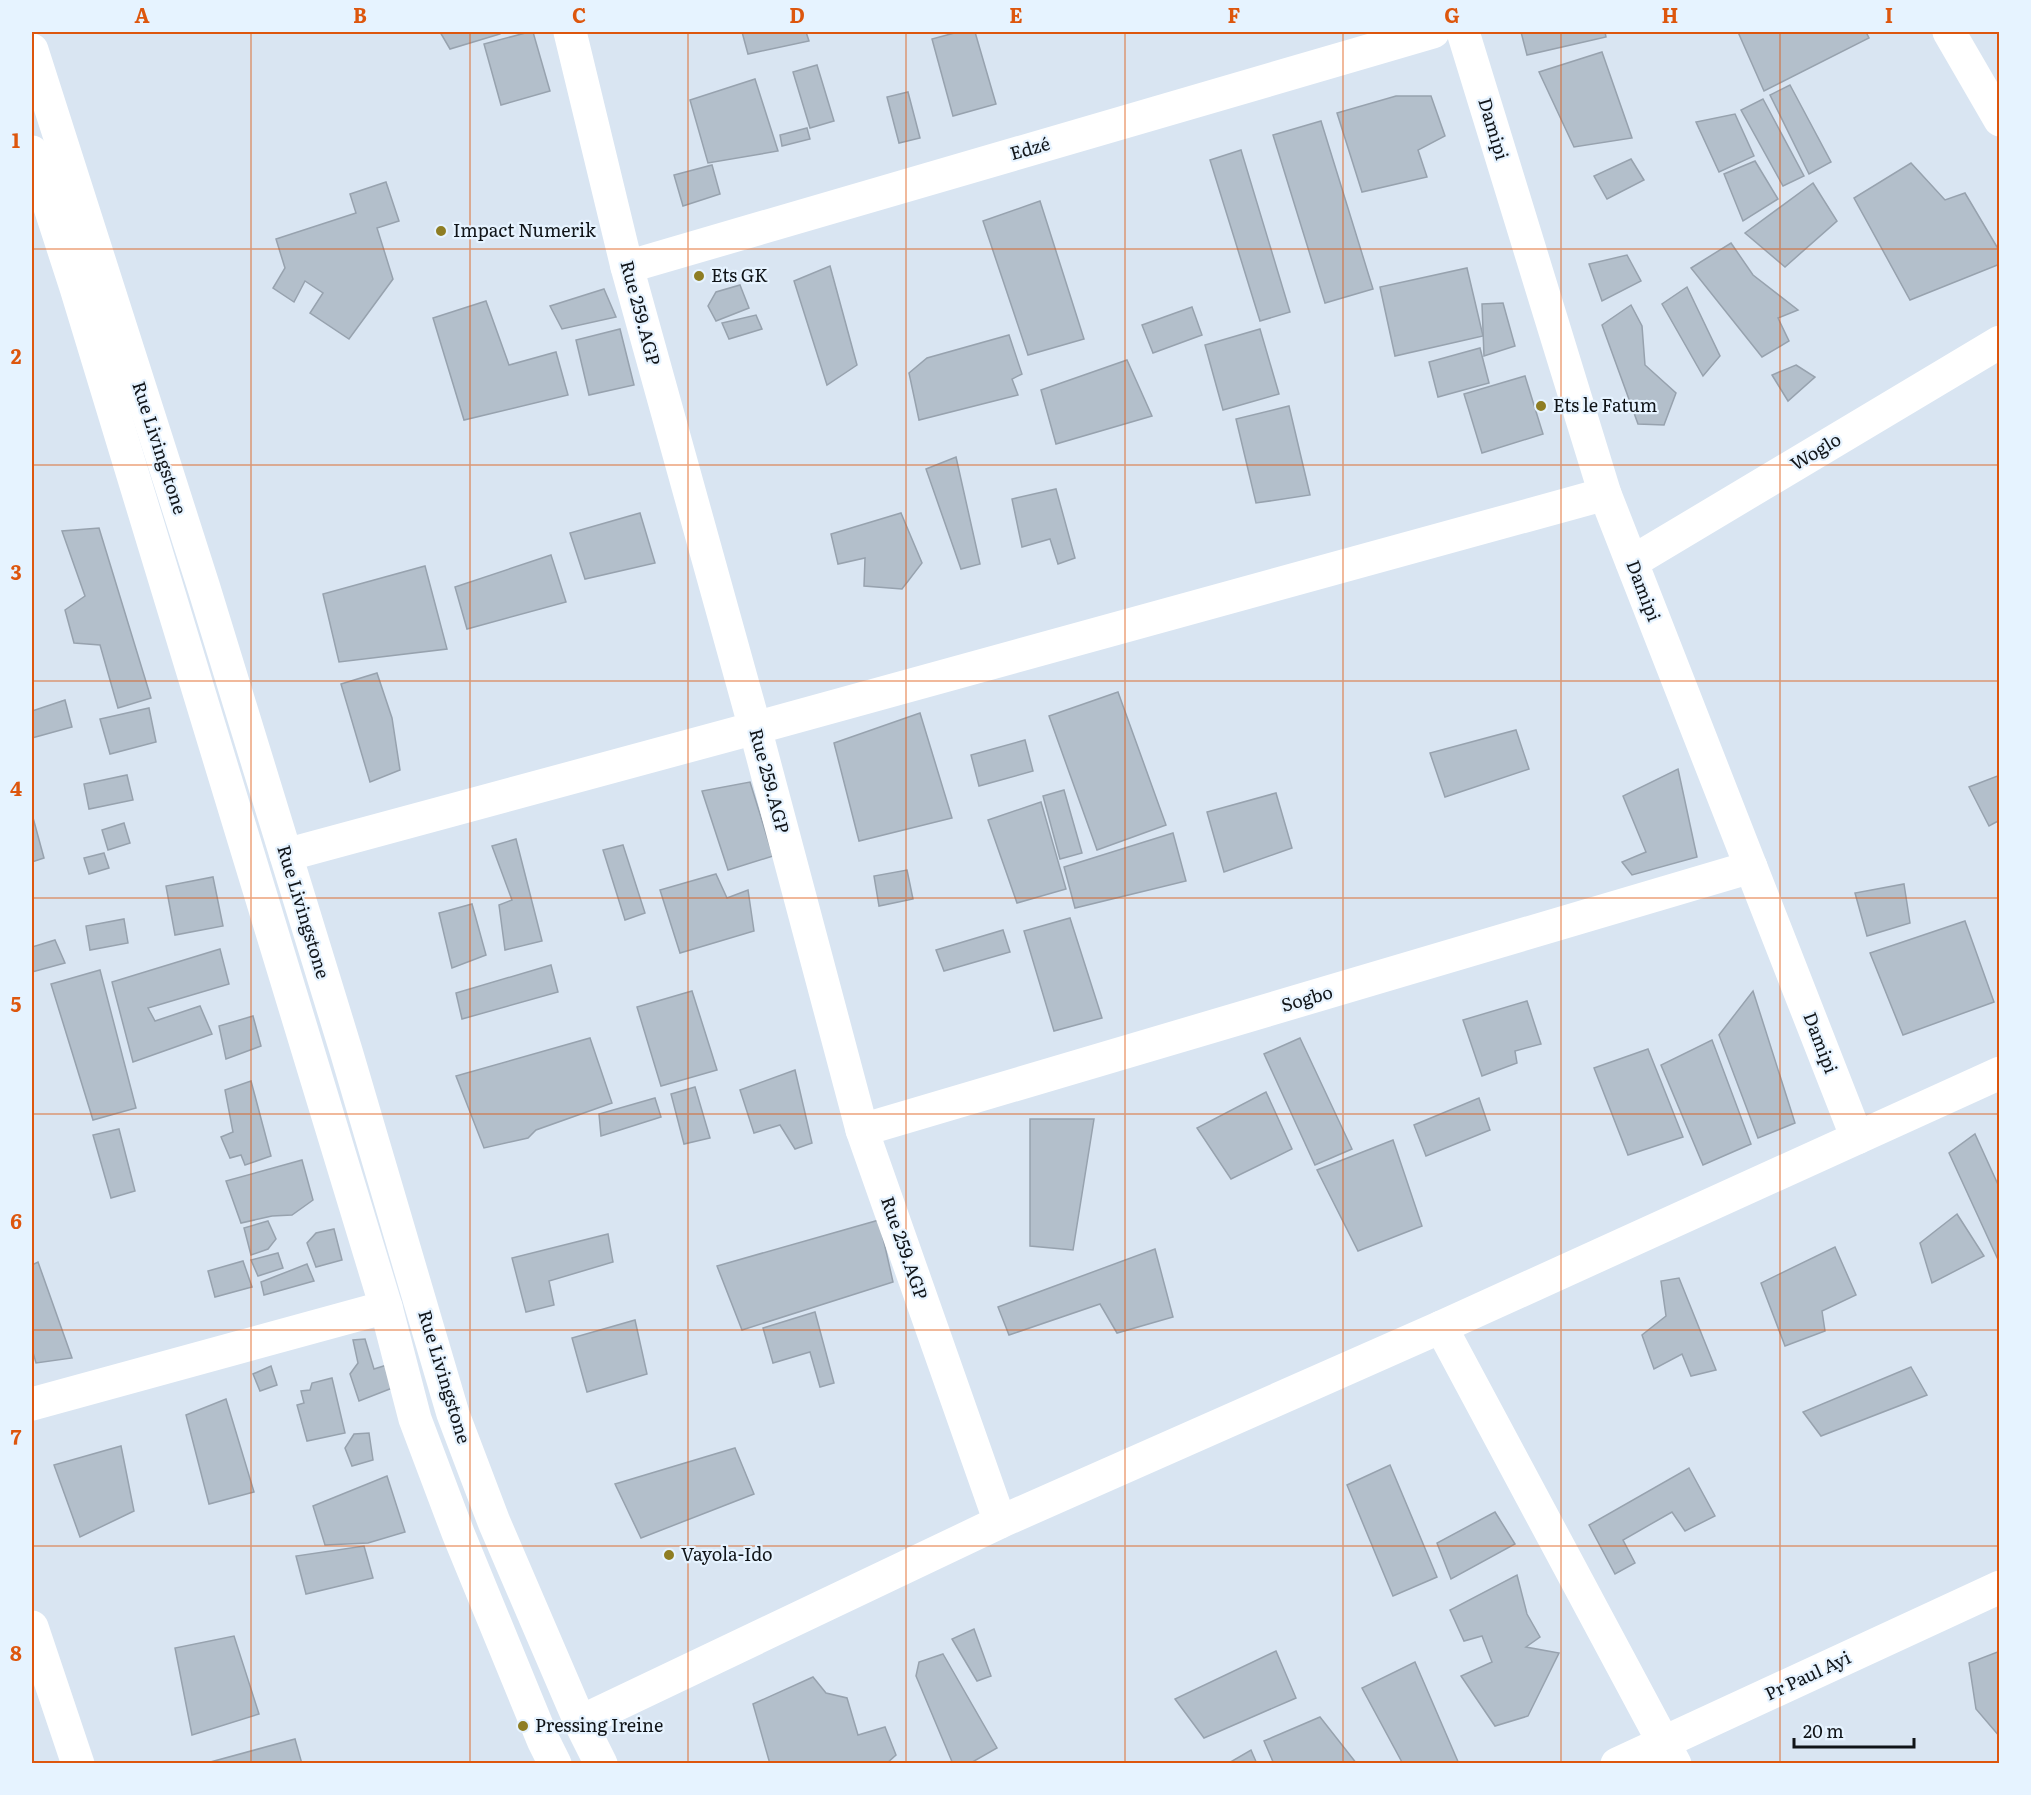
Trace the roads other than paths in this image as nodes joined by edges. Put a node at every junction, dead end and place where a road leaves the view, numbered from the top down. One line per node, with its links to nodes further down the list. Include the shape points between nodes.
1 (570, 32): 8 (street, Rue 259.AGP)
2 (1433, 32): 8 (street, Edzé)
3 (1463, 32): 10 (street, Damipi)
4 (1949, 32): 6 (street)
5 (32, 50): 13 (street, Rue Livingstone)
6 (2000, 120)
7 (32, 152): 14 (street, Rue Livingstone)
8 (627, 267): 12 (street, Rue 259.AGP)
9 (2000, 342): 11 (street, Woglo)
10 (1605, 494): 11 (street, Damipi); 12 (street)
11 (1632, 562): 15 (street, Damipi)
12 (755, 728): 13 (street); 17 (street, Rue 259.AGP)
13 (286, 855): 14 (street); 19 (street, Rue Livingstone)
14 (251, 864): 20 (street, Rue Livingstone)
15 (1751, 867): 17 (street, Sogbo); 18 (street, Damipi)
16 (2000, 1073): 18 (street)
17 (862, 1130): 23 (street, Rue 259.AGP)
18 (1857, 1138): 21 (street)
19 (419, 1298): 20 (street); 26 (street, Rue Livingstone, via 453,1414 494,1522)
20 (386, 1307): 22 (street); 29 (street, Rue Livingstone, via 415,1419 458,1533)
21 (1441, 1327): 23 (street); 27 (street)
22 (32, 1404)
23 (1000, 1522): 26 (street)
24 (2000, 1587): 27 (street, Pr Paul Ayi)
25 (32, 1627): 28 (street)
26 (580, 1722): 30 (street, Rue Livingstone)
27 (1669, 1753): 31 (street, Pr Paul Ayi)
28 (78, 1764)
29 (555, 1764)
30 (601, 1764)
31 (1617, 1764)

